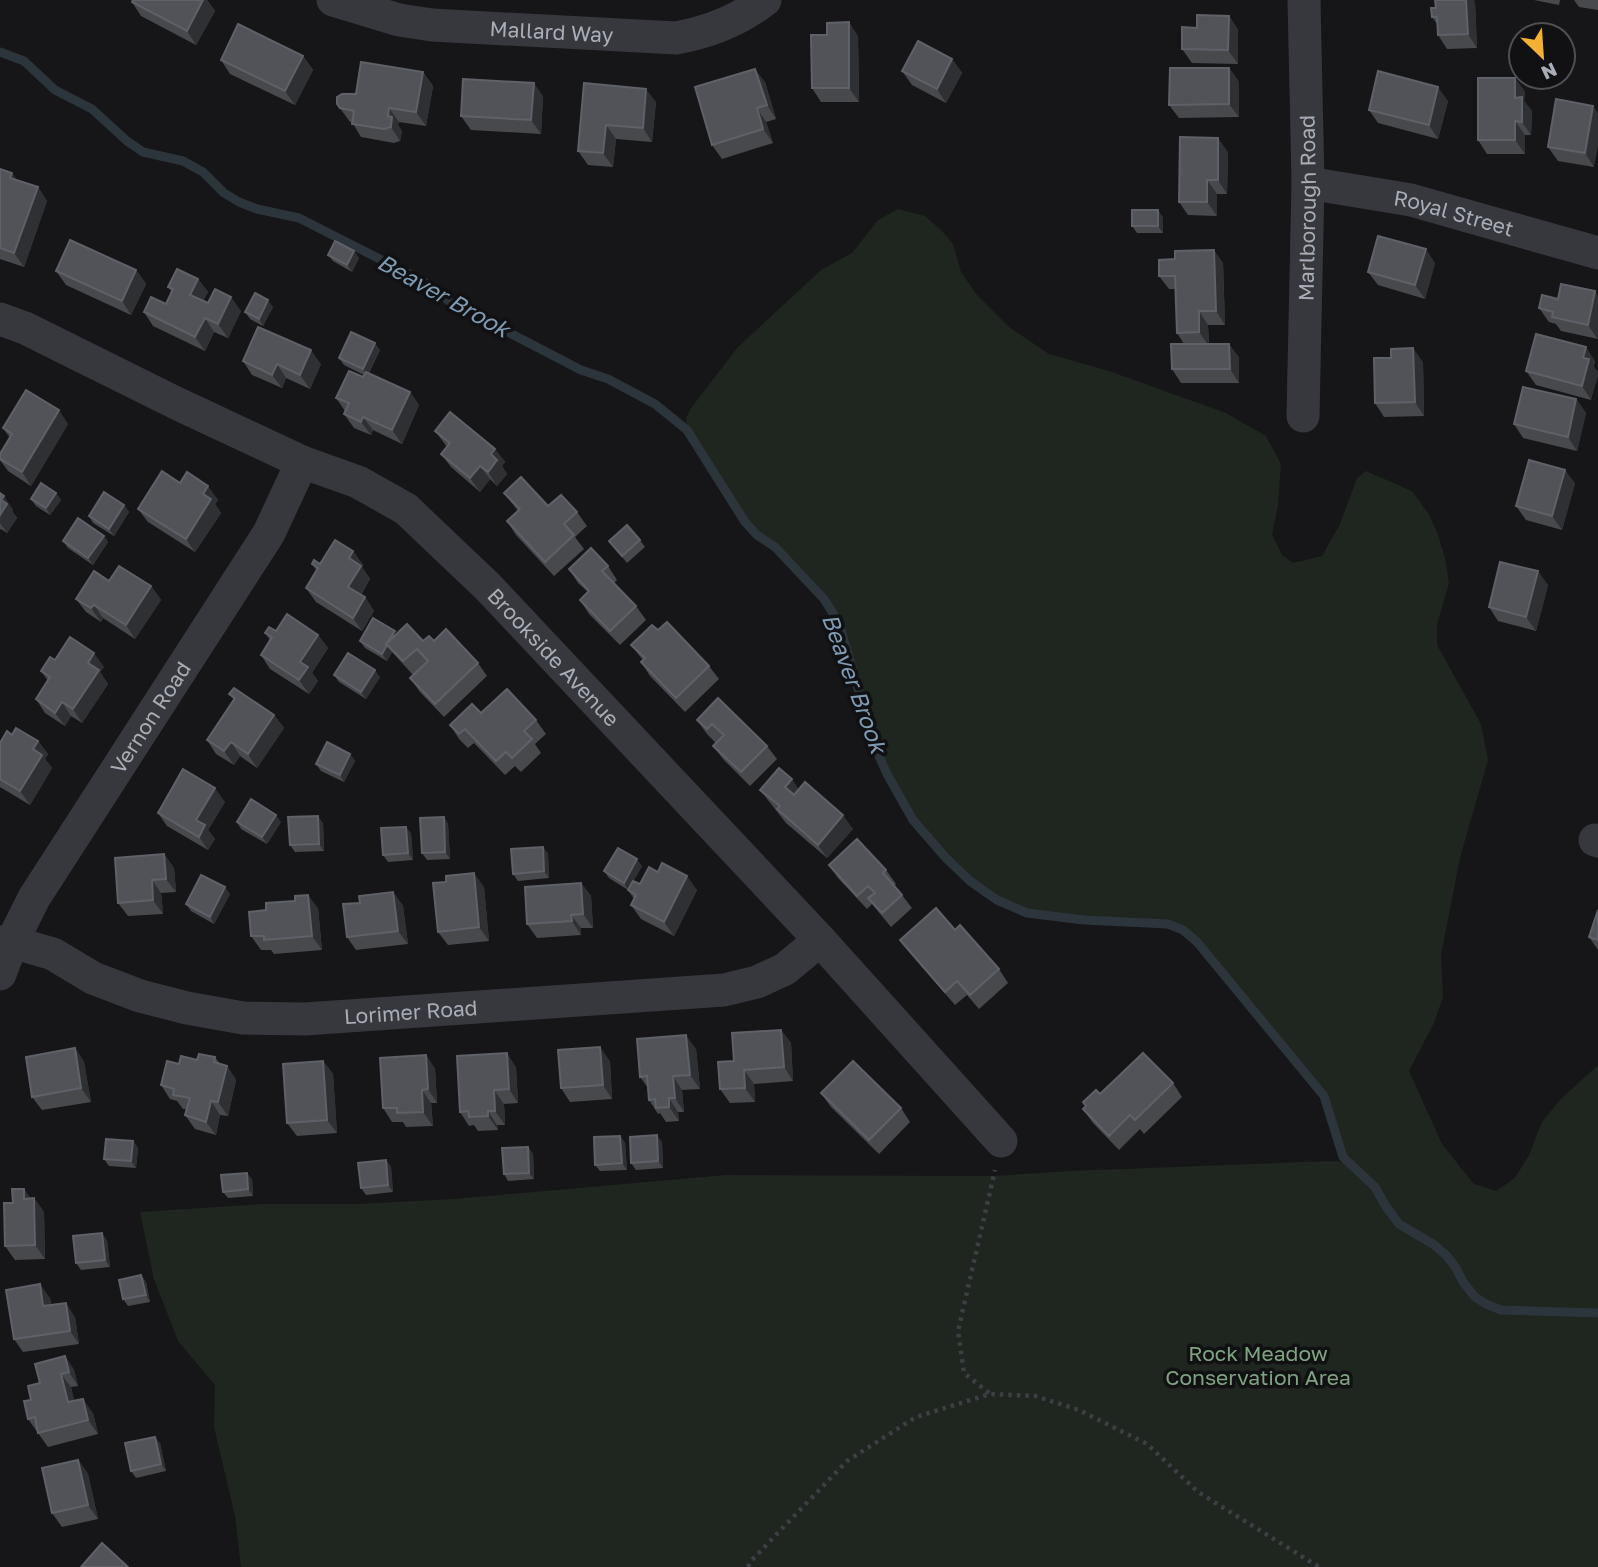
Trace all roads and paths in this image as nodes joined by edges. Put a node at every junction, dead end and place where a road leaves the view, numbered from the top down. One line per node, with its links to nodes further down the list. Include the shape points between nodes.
1 (333, 0): 2 (street, Mallard Way, via 432,25 676,38 724,25)
2 (765, 0)
3 (1304, 0): 4 (street, Marlborough Road)
4 (1308, 183): 5 (street, Royal Street, via 1411,200); 7 (street, Marlborough Road)
5 (1598, 253)
6 (3, 326): 8 (street, Brookside Avenue, via 26,328)
7 (1303, 416)
8 (302, 462): 9 (street, Brookside Avenue, via 358,482 406,509 447,546); 10 (street, Vernon Road, via 269,533)
9 (820, 940): 10 (street, Lorimer Road, via 785,969 724,990 305,1019 243,1018 140,996 93,978 53,954); 12 (street, Brookside Avenue)
10 (6, 942): 11 (street, Vernon Road)
11 (0, 974)
12 (1001, 1140): 13 (path, via 958,1331 964,1373)
13 (990, 1394): 14 (path, via 916,1417 847,1461); 15 (path, via 1035,1396 1079,1410 1147,1444 1198,1492)
14 (748, 1567)
15 (1319, 1567)

